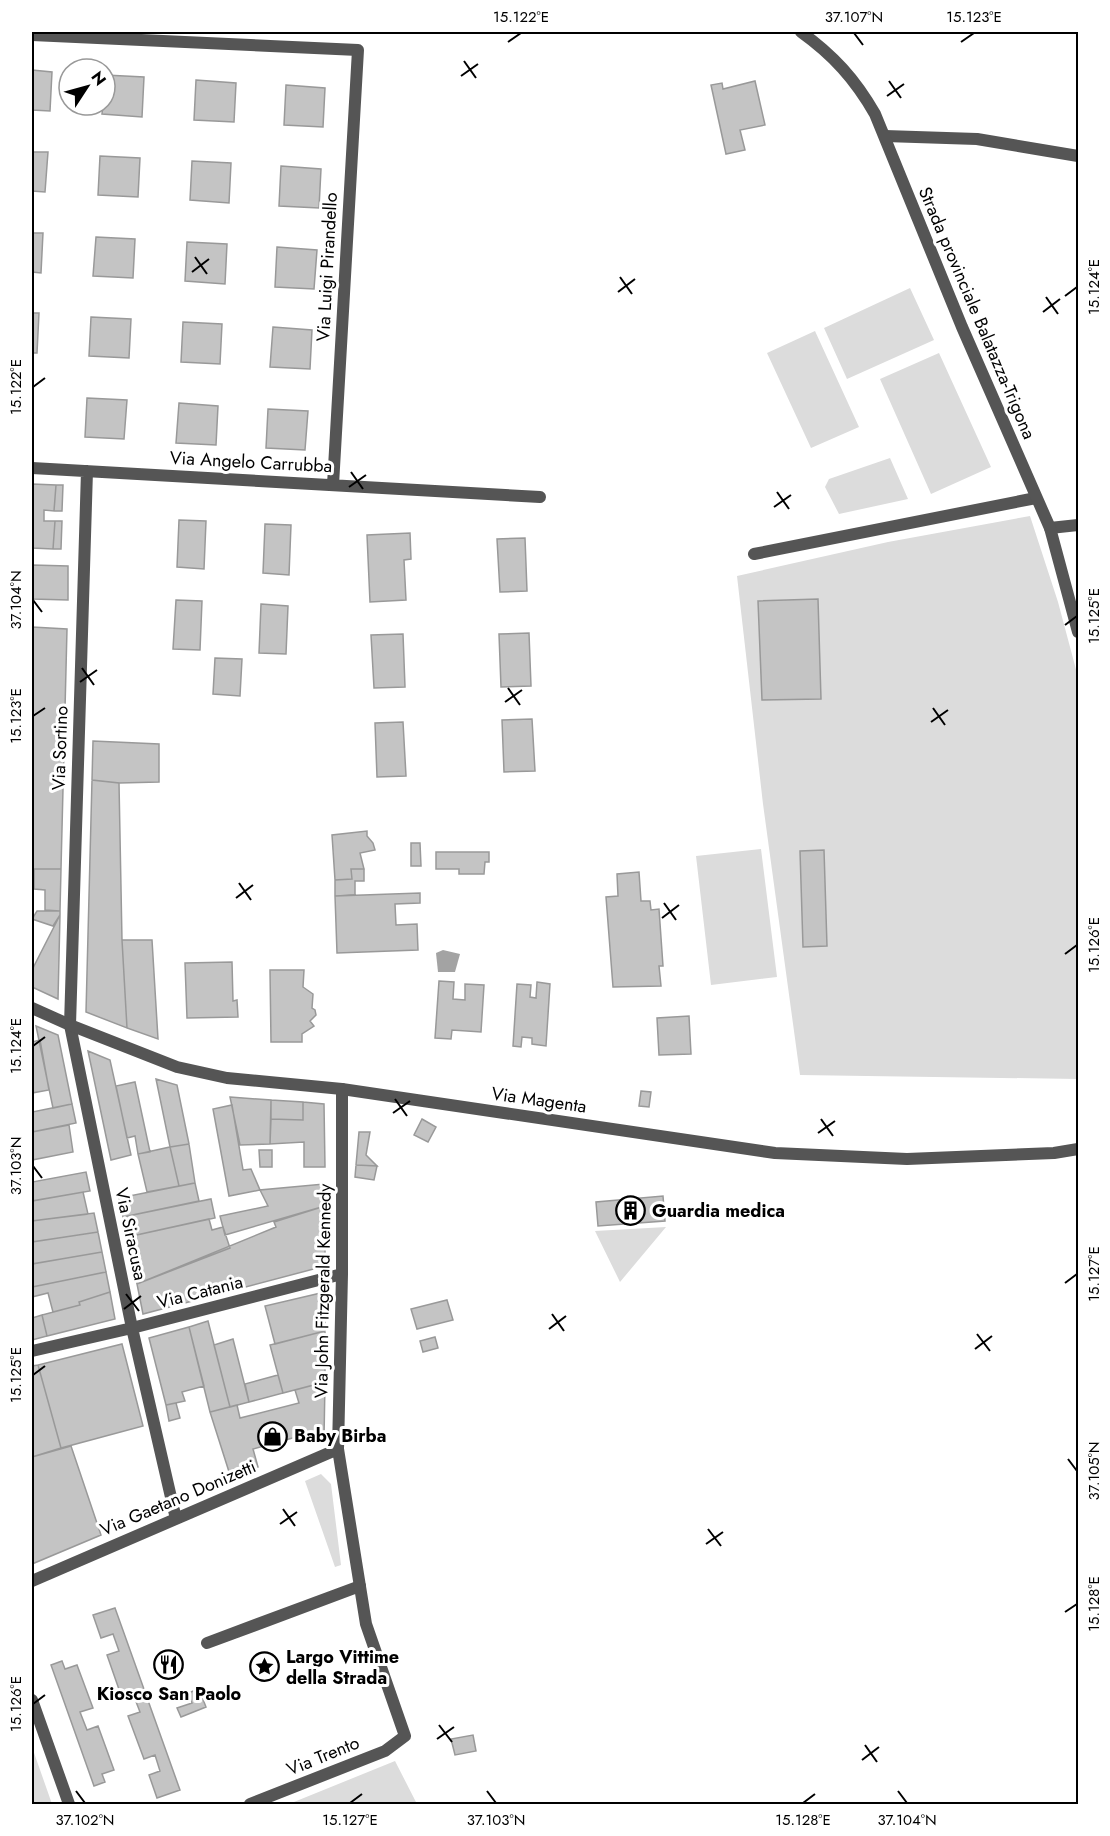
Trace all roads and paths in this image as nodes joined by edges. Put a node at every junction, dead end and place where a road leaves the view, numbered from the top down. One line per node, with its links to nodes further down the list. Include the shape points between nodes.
1 (801, 32): 3 (street, Strada provinciale Balatazza-Trigona, via 845,68)
2 (32, 35): 7 (street, Via Luigi Pirandello, via 358,50)
3 (885, 136): 4 (street, via 977,139); 9 (street, Strada provinciale Balatazza-Trigona)
4 (1078, 156)
5 (32, 468): 6 (street, Via Angelo Carrubba)
6 (87, 471): 7 (street, Via Angelo Carrubba); 15 (street, Via Sortino)
7 (333, 485): 8 (street, Via Angelo Carrubba)
8 (540, 498)
9 (1036, 498): 11 (street, Strada provinciale Balatazza-Trigona); 12 (street)
10 (1078, 525): 11 (street)
11 (1050, 528): 13 (street, Strada provinciale Balatazza-Trigona)
12 (754, 554)
13 (1078, 632)
14 (32, 1008): 15 (street, Via Magenta)
15 (70, 1026): 16 (street, Via Magenta, via 177,1067 227,1078); 21 (street, Via Siracusa)
16 (342, 1089): 18 (street, Via Magenta, via 776,1153 907,1159); 20 (street, Via John Fitzgerald Kennedy)
17 (1078, 1149): 18 (street)
18 (1054, 1153): 19 (street)
19 (1078, 1156)
20 (342, 1274): 21 (street, Via Catania); 23 (street, Via John Fitzgerald Kennedy)
21 (132, 1328): 22 (street, Via Catania); 24 (street, Via Siracusa)
22 (32, 1351)
23 (339, 1449): 24 (street, Via Gaetano Donizetti); 26 (street, Via John Fitzgerald Kennedy)
24 (176, 1519): 25 (street, Via Gaetano Donizetti)
25 (32, 1581)
26 (360, 1586): 27 (street); 29 (street, Via John Fitzgerald Kennedy, via 366,1623)
27 (207, 1643)
28 (32, 1700): 30 (street)
29 (405, 1736): 31 (street, Via Trento, via 385,1751)
30 (69, 1804)
31 (250, 1804)

